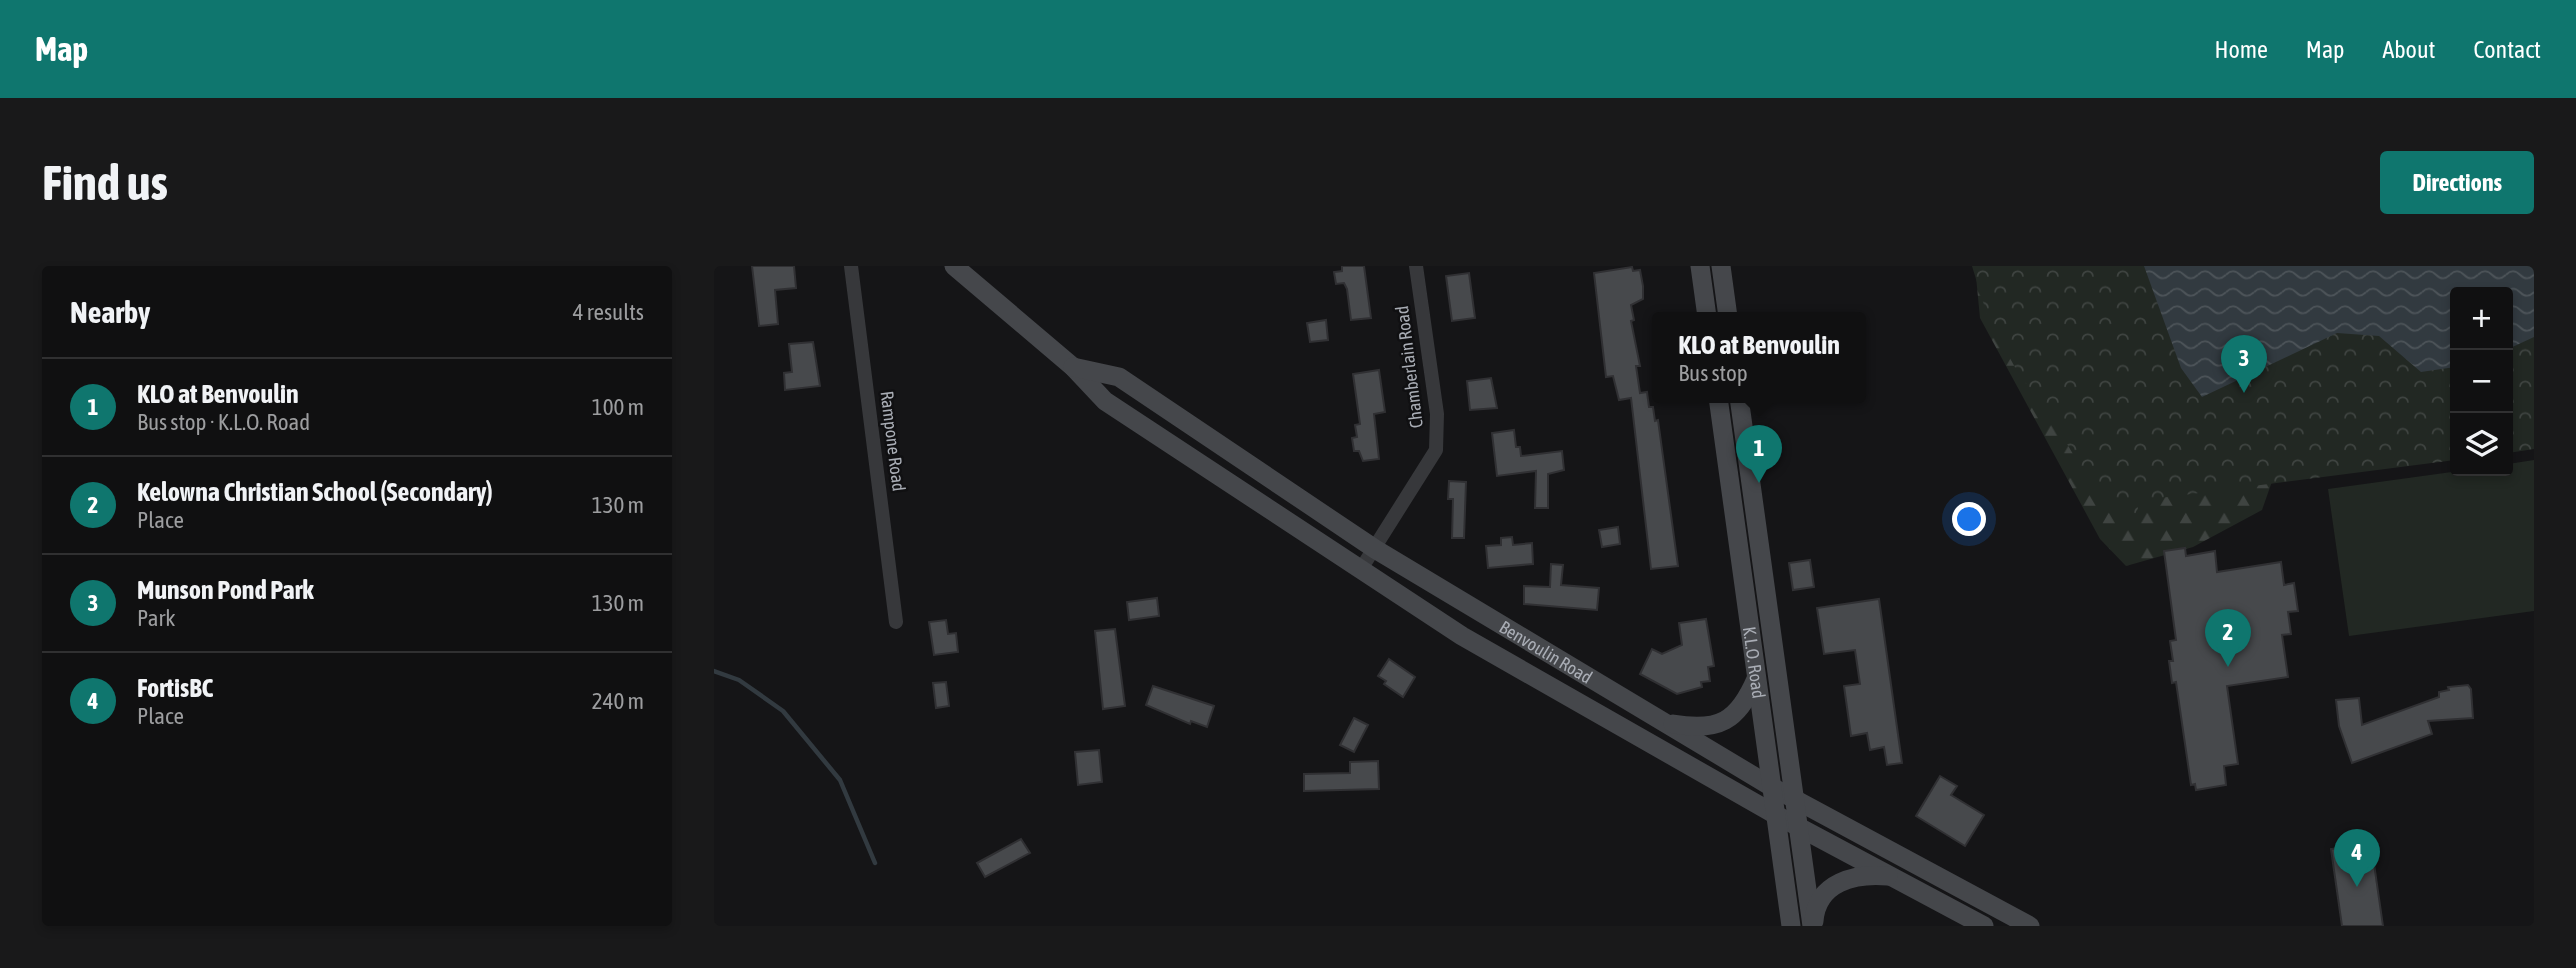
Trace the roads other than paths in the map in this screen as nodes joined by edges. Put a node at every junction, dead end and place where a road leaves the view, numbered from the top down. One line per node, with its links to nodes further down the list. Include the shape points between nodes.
1 (851, 266): 13 (street, Rampone Road)
2 (954, 266): 8 (main road, Benvoulin Road)
3 (1416, 266): 11 (street, Chamberlain Road, via 1437,414 1436,450)
4 (1700, 266): 6 (main road)
5 (1721, 266): 7 (main road)
6 (1706, 312)
7 (1727, 312)
8 (1073, 367): 11 (main road, Benvoulin Road, via 1119,377); 12 (main road, Benvoulin Road, via 1105,401)
9 (1719, 403): 14 (main road, K.L.O. Road)
10 (1740, 403): 17 (main road, K.L.O. Road)
11 (1375, 549): 12 (street, Chamberlain Road); 15 (main road, Benvoulin Road)
12 (1361, 569): 18 (main road, Benvoulin Road, via 1462,635)
13 (896, 622)
14 (1757, 678): 15 (main road, via 1747,700 1725,722 1692,727); 16 (main road, K.L.O. Road)
15 (1665, 723): 16 (main road, Benvoulin Road)
16 (1772, 787): 17 (main road, Benvoulin Road); 18 (main road, K.L.O. Road)
17 (1794, 799): 19 (main road, K.L.O. Road); 24 (main road, Benvoulin Road)
18 (1776, 815): 19 (main road, Benvoulin Road); 21 (main road, K.L.O. Road)
19 (1798, 825): 20 (main road, Benvoulin Road); 22 (main road, K.L.O. Road)
20 (1894, 877): 22 (main road, via 1869,874 1840,881 1819,902); 23 (main road, Benvoulin Road)
21 (1791, 926)
22 (1813, 926)
23 (1984, 926)
24 (2030, 926)

